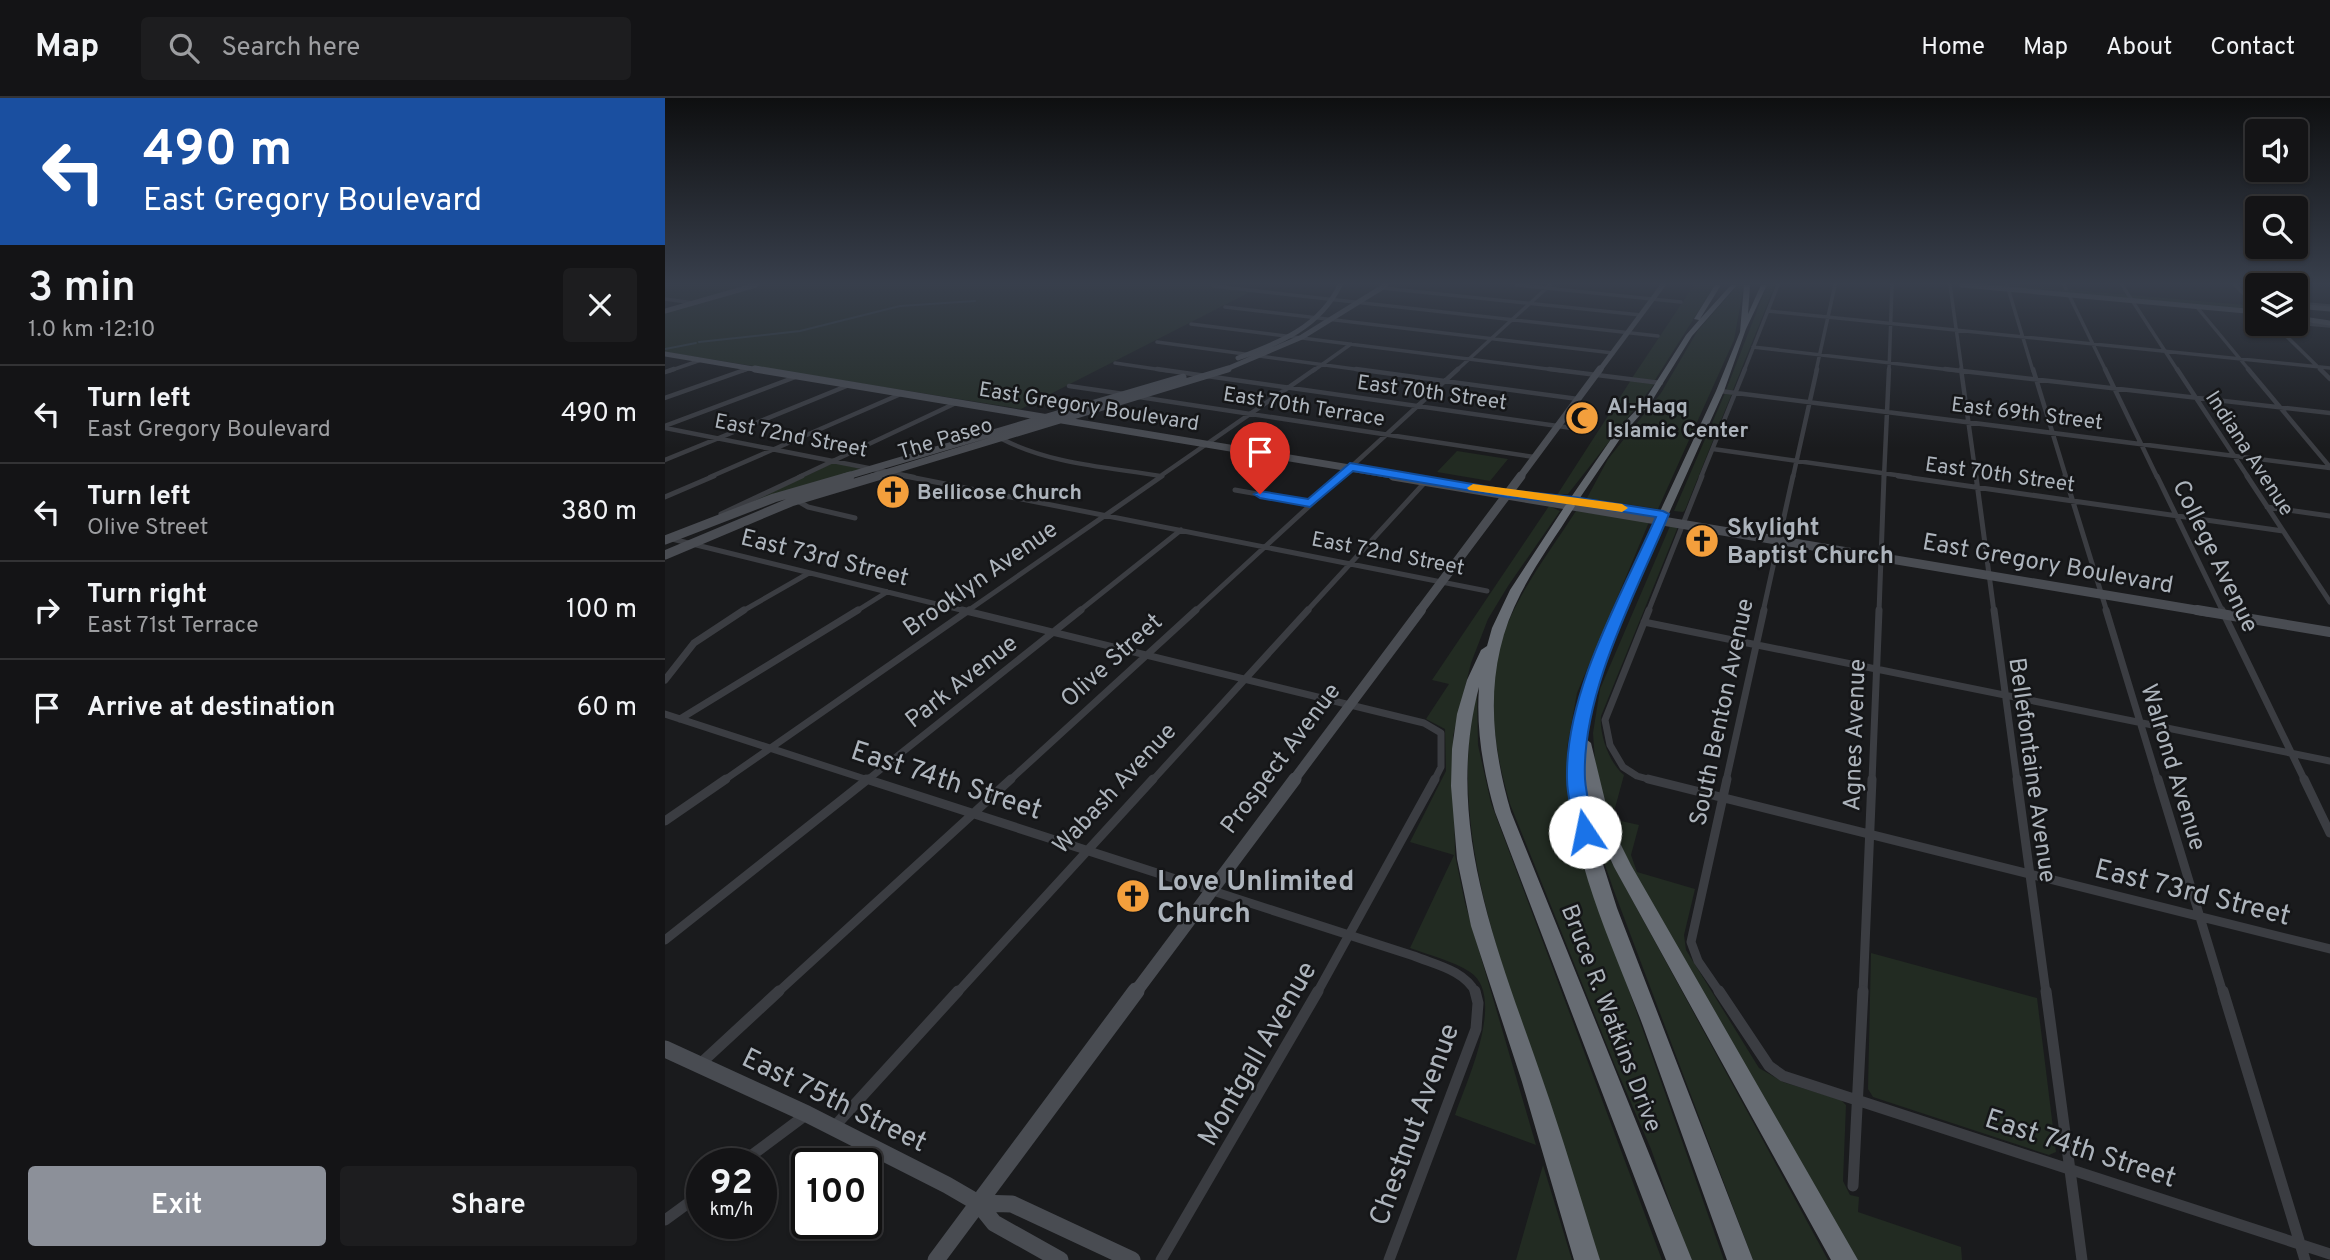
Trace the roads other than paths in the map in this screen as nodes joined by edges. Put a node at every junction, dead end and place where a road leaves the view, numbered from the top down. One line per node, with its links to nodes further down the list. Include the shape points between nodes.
1 (1281, 339): 26 (main road, The Paseo)
2 (1297, 339): 28 (main road, The Paseo)
3 (1318, 339): 20 (street)
4 (1491, 339): 29 (street, Olive Street)
5 (1502, 339): 24 (street)
6 (1623, 339): 24 (main road, Prospect Avenue)
7 (1687, 339): 47 (highway, Bruce R. Watkins Drive)
8 (1739, 339): 52 (highway, Bruce R. Watkins Drive)
9 (1756, 339): 22 (street)
10 (1823, 339): 27 (street, South Benton Avenue)
11 (1890, 339): 32 (street, Agnes Avenue)
12 (1956, 339): 38 (street, Bellefontaine Avenue)
13 (2024, 339): 44 (street, Walrond Avenue)
14 (2045, 339): 21 (street)
15 (2090, 339): 21 (street, College Avenue)
16 (2157, 339): 23 (street, Indiana Avenue)
17 (2224, 339): 30 (street)
18 (2290, 339): 35 (street)
19 (1157, 342): 26 (street)
20 (1351, 344): 29 (street); 34 (street, Brooklyn Avenue)
21 (2092, 344): 23 (street); 51 (street, College Avenue)
22 (1753, 347): 27 (street); 53 (street)
23 (2165, 351): 30 (street); 57 (street, Indiana Avenue)
24 (1613, 353): 41 (main road, Prospect Avenue)
25 (665, 354): 31 (main road, East Gregory Boulevard)
26 (1248, 354): 28 (street); 40 (main road, The Paseo)
27 (1820, 354): 32 (street); 61 (street, South Benton Avenue)
28 (1263, 356): 34 (street); 43 (main road, The Paseo)
29 (1469, 358): 41 (street); 46 (street, Olive Street)
30 (2240, 359): 35 (street); 63 (street)
31 (701, 360): 36 (main road, East Gregory Boulevard); 39 (street)
32 (1889, 362): 38 (street); 64 (street, Agnes Avenue)
33 (1115, 363): 40 (street, East 70th Street)
34 (1322, 364): 46 (street); 50 (street, Brooklyn Avenue)
35 (2319, 367): 37 (street); 45 (street)
36 (750, 368): 42 (main road, East Gregory Boulevard); 58 (street)
37 (2330, 368)
38 (1961, 371): 44 (street); 69 (street, Bellefontaine Avenue)
39 (665, 372)
40 (1192, 374): 43 (street, East 70th Street); 55 (main road, The Paseo)
41 (1596, 374): 47 (street); 59 (main road, Prospect Avenue)
42 (798, 376): 48 (main road, East Gregory Boulevard); 71 (street)
43 (1208, 376): 50 (street, East 70th Street); 56 (main road, The Paseo)
44 (2036, 379): 51 (street); 73 (street, Walrond Avenue)
45 (2330, 379)
46 (1444, 381): 59 (street); 62 (street, Olive Street)
47 (1661, 383): 100 (highway, Bruce R. Watkins Drive, via 1621,431)
48 (849, 384): 54 (main road, East Gregory Boulevard); 75 (street)
49 (1069, 386): 55 (street, East 70th Terrace)
50 (1288, 388): 62 (street, East 70th Street); 66 (street, Brooklyn Avenue)
51 (2114, 388): 57 (street); 78 (street, College Avenue)
52 (1720, 391): 53 (street, East 69th Street); 105 (highway, Bruce R. Watkins Drive)
53 (1735, 392): 61 (street, East 69th Street); 80 (street)
54 (904, 393): 60 (main road, East Gregory Boulevard); 79 (street)
55 (1124, 394): 56 (street, East 70th Terrace); 67 (main road, The Paseo)
56 (1142, 397): 66 (street, East 70th Terrace); 68 (main road, The Paseo)
57 (2195, 397): 63 (street); 81 (street, Indiana Avenue)
58 (665, 398)
59 (1578, 399): 70 (main road, Prospect Avenue)
60 (958, 402): 67 (main road, East Gregory Boulevard); 85 (street)
61 (1809, 402): 64 (street, East 69th Street); 84 (street, South Benton Avenue)
62 (1416, 406): 70 (street, East 70th Street); 74 (street, Olive Street)
63 (2280, 407): 65 (street); 87 (street)
64 (1886, 411): 69 (street, East 69th Street); 90 (street, Agnes Avenue)
65 (2330, 413)
66 (1251, 414): 74 (street, East 70th Terrace); 77 (street, Brooklyn Avenue)
67 (1047, 417): 68 (main road, East Gregory Boulevard); 88 (main road, The Paseo)
68 (1066, 420): 76 (main road, The Paseo); 77 (main road, East Gregory Boulevard)
69 (1968, 422): 73 (street, East 69th Street); 93 (street, Bellefontaine Avenue)
70 (1558, 426): 72 (street, East 70th Street); 82 (main road, Prospect Avenue)
71 (665, 427): 75 (street, East 72nd Street)
72 (1579, 429)
73 (2052, 432): 78 (street, East 69th Street); 98 (street, Walrond Avenue)
74 (1385, 434): 82 (street, East 70th Terrace); 86 (street, Olive Street)
75 (718, 438): 79 (street, East 72nd Street); 83 (street)
76 (1002, 439): 89 (main road, The Paseo); 91 (street, via 1031,452)
77 (1208, 443): 86 (main road, East Gregory Boulevard); 91 (street, Brooklyn Avenue)
78 (2141, 444): 81 (street, East 69th Street); 103 (street, College Avenue)
79 (775, 449): 85 (street, East 72nd Street); 96 (street)
80 (1713, 449): 84 (street, East 70th Street); 107 (street)
81 (2233, 456): 87 (street, East 69th Street); 101 (street, Indiana Avenue)
82 (1534, 457): 95 (main road, Prospect Avenue)
83 (665, 460)
84 (1795, 460): 90 (street, East 70th Street); 111 (street, South Benton Avenue)
85 (834, 461): 88 (street, East 72nd Street); 109 (street)
86 (1350, 467): 92 (main road, East Gregory Boulevard); 99 (street, Olive Street)
87 (2330, 467)
88 (872, 468): 89 (street, East 72nd Street); 109 (main road, The Paseo)
89 (890, 472): 97 (main road, The Paseo); 102 (street, East 72nd Street)
90 (1884, 473): 93 (street, East 70th Street); 116 (street, Agnes Avenue)
91 (1161, 476): 102 (street, Brooklyn Avenue)
92 (1427, 480): 95 (main road, East Gregory Boulevard); 117 (street, Wabash Avenue)
93 (1976, 486): 98 (street, East 70th Street); 119 (street, Bellefontaine Avenue)
94 (1235, 490): 99 (street)
95 (1507, 494): 100 (main road, East Gregory Boulevard); 120 (main road, Prospect Avenue)
96 (665, 497)
97 (796, 500): 106 (street); 113 (main road, The Paseo)
98 (2075, 501): 103 (street, East 70th Street); 123 (street, Walrond Avenue)
99 (1310, 503): 114 (street, Olive Street)
100 (1572, 503): 105 (main road, East Gregory Boulevard); 130 (highway, Bruce R. Watkins Drive, via 1510,601)
101 (2267, 508): 104 (street); 110 (street, Indiana Avenue)
102 (1106, 515): 108 (street, East 72nd Street); 125 (street, Brooklyn Avenue)
103 (2175, 516): 110 (street, East 70th Street); 126 (street, College Avenue)
104 (2330, 516)
105 (1662, 517): 107 (main road, East Gregory Boulevard); 142 (highway, Bruce R. Watkins Drive, via 1590,683)
106 (855, 518)
107 (1683, 521): 111 (main road, East Gregory Boulevard); 127 (street)
108 (1181, 530): 114 (street, East 72nd Street); 128 (street, Park Avenue)
109 (687, 531): 112 (main road, The Paseo)
110 (2283, 531): 124 (street, Indiana Avenue)
111 (1779, 538): 116 (main road, East Gregory Boulevard); 131 (street, South Benton Avenue)
112 (666, 539): 113 (street, East 73rd Street)
113 (689, 544): 115 (main road, The Paseo); 118 (street, East 73rd Street)
114 (1265, 546): 117 (street, East 72nd Street); 132 (street, Olive Street)
115 (665, 555)
116 (1880, 556): 119 (main road, East Gregory Boulevard); 133 (street, Agnes Avenue)
117 (1349, 563): 120 (street, East 72nd Street); 135 (street, Wabash Avenue)
118 (810, 573): 122 (street, East 73rd Street); 134 (street, via 694,643)
119 (1987, 574): 123 (main road, East Gregory Boulevard); 136 (street, Bellefontaine Avenue)
120 (1442, 581): 121 (street, East 72nd Street); 137 (main road, Prospect Avenue)
121 (1487, 591)
122 (887, 592): 125 (street, East 73rd Street); 139 (street)
123 (2102, 593): 126 (main road, East Gregory Boulevard); 140 (street, Walrond Avenue)
124 (2330, 602)
125 (965, 611): 128 (street, East 73rd Street); 143 (street, Brooklyn Avenue)
126 (2223, 614): 129 (main road, East Gregory Boulevard); 144 (street, College Avenue)
127 (1644, 622): 131 (street); 147 (street, East 73rd Street, via 1605,720 1616,760 1628,773)
128 (1054, 632): 132 (street, East 73rd Street); 146 (street, Park Avenue)
129 (2330, 632)
130 (1492, 643): 179 (highway, via 1478,667 1462,732 1463,836 1480,926); 180 (highway, Bruce R. Watkins Drive, via 1484,714 1493,780)
131 (1756, 644): 133 (street); 147 (street, South Benton Avenue)
132 (1144, 655): 135 (street, East 73rd Street); 148 (street, Olive Street)
133 (1876, 668): 136 (street); 151 (street, Agnes Avenue)
134 (665, 680)
135 (1242, 680): 137 (street, East 73rd Street); 152 (street, Wabash Avenue)
136 (2003, 694): 140 (street); 153 (street, Bellefontaine Avenue)
137 (1349, 706): 141 (street, East 73rd Street); 154 (main road, Prospect Avenue)
138 (665, 714): 139 (street, East 74th Street)
139 (680, 719): 143 (street, East 74th Street)
140 (2140, 722): 144 (street); 155 (street, Walrond Avenue)
141 (1424, 723): 156 (street, Montgall Avenue, via 1441,733 1441,767)
142 (1580, 729): 181 (highway, Bruce R. Watkins Drive, via 1576,779 1589,849); 182 (highway, via 1603,825 1623,867)
143 (770, 748): 146 (street, East 74th Street); 149 (street, Brooklyn Avenue)
144 (2291, 753): 145 (street); 150 (street, College Avenue)
145 (2330, 761)
146 (867, 779): 148 (street, East 74th Street); 157 (street, Park Avenue)
147 (1722, 798): 151 (street, East 73rd Street); 158 (street, South Benton Avenue)
148 (973, 813): 152 (street, East 74th Street); 162 (street, Olive Street)
149 (665, 821)
150 (2330, 833)
151 (1869, 834): 153 (street, East 73rd Street); 163 (street, Agnes Avenue)
152 (1085, 849): 154 (street, East 74th Street); 165 (street, Wabash Avenue)
153 (2027, 873): 155 (street, East 73rd Street); 167 (street, Bellefontaine Avenue)
154 (1211, 891): 156 (street, East 74th Street); 169 (main road, Prospect Avenue)
155 (2200, 917): 159 (street, East 73rd Street); 172 (street, Walrond Avenue)
156 (1350, 936): 160 (street, East 74th Street); 177 (street, Montgall Avenue)
157 (665, 940)
158 (1691, 942): 163 (street, East 74th Street, via 1698,961 1769,1066 1783,1076)
159 (2330, 949)
160 (1414, 956): 178 (street, Chestnut Avenue, via 1461,976 1474,989 1476,1028)
161 (665, 1049): 162 (main road, East 75th Street)
162 (699, 1065): 164 (main road, East 75th Street)
163 (1859, 1099): 167 (street, East 74th Street); 168 (street, Agnes Avenue)
164 (807, 1114): 165 (main road, East 75th Street); 166 (street)
165 (834, 1127): 169 (main road, East 75th Street)
166 (761, 1148)
167 (2069, 1168): 172 (street, East 74th Street); 183 (street, Bellefontaine Avenue)
168 (1853, 1186)
169 (978, 1203): 174 (main road, Prospect Avenue); 175 (main road, East 75th Street, via 994,1223); 176 (main road, East 75th Street, via 1012,1204)
170 (686, 1205): 171 (street)
171 (665, 1220)
172 (2300, 1244): 173 (street, East 74th Street); 184 (street, Walrond Avenue)
173 (2330, 1254)
174 (936, 1260)
175 (1060, 1260)
176 (1132, 1260)
177 (1161, 1260)
178 (1389, 1260)
179 (1587, 1260)
180 (1679, 1260)
181 (1740, 1260)
182 (1845, 1260)
183 (2082, 1260)
184 (2305, 1260)

